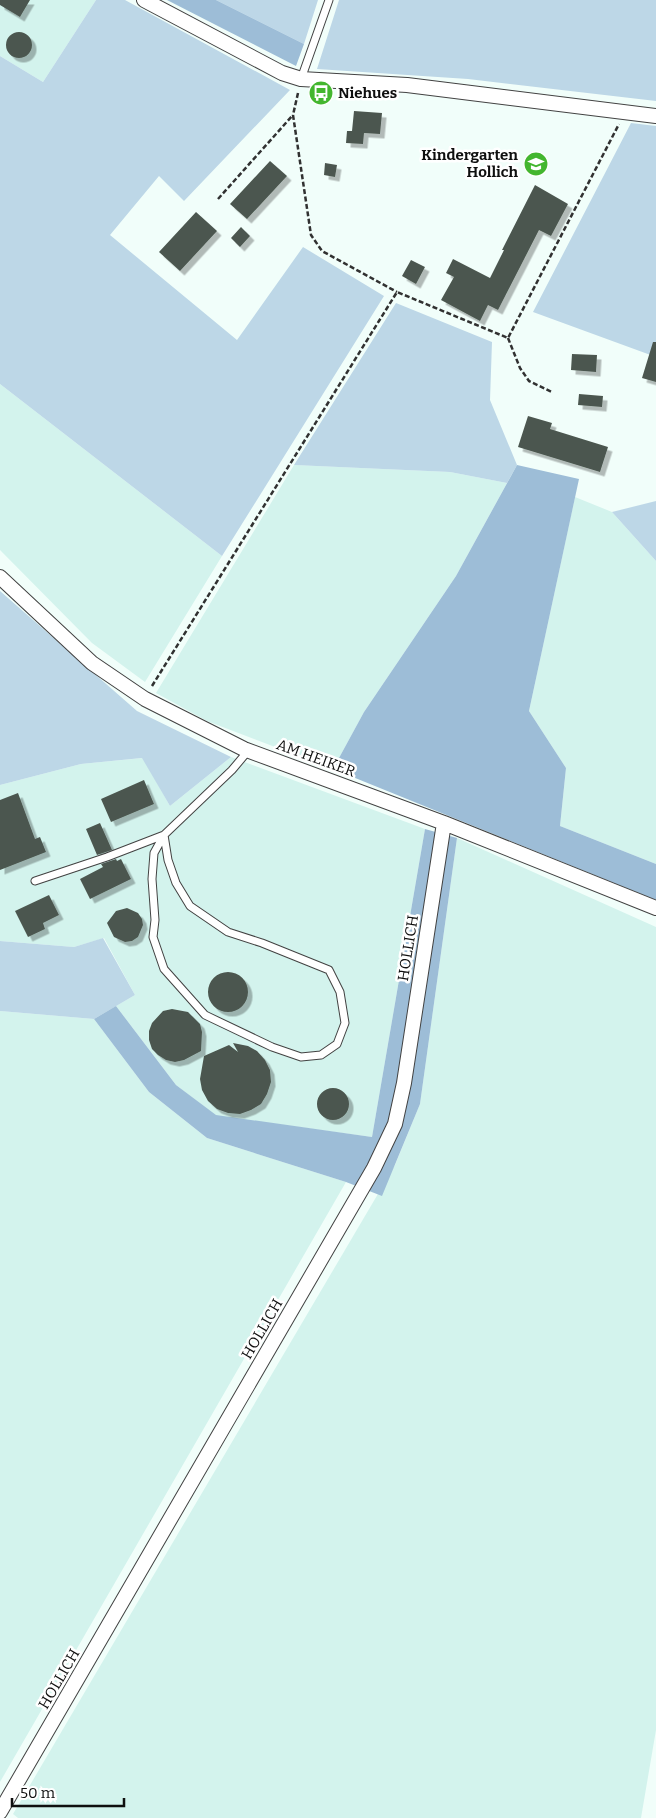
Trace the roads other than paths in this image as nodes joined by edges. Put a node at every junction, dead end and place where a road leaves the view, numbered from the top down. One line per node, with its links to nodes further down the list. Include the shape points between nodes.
1 (144, 0): 3 (street, via 282,73)
2 (329, 0): 3 (lane)
3 (301, 79): 4 (street, via 406,85)
4 (656, 116)
5 (0, 577): 6 (street, AM HEIKER, via 92,663 145,699)
6 (248, 751): 7 (street, AM HEIKER); 8 (lane)
7 (444, 823): 10 (street, AM HEIKER); 11 (street, HOLLICH, via 395,1124 374,1168)
8 (164, 835): 8 (lane, via 176,883 190,906 228,932 329,970 340,992 345,1023 337,1044 321,1055 301,1057 272,1047 205,1015 164,969 153,937 152,879 154,853); 9 (lane)
9 (36, 881)
10 (656, 908)
11 (0, 1812)

